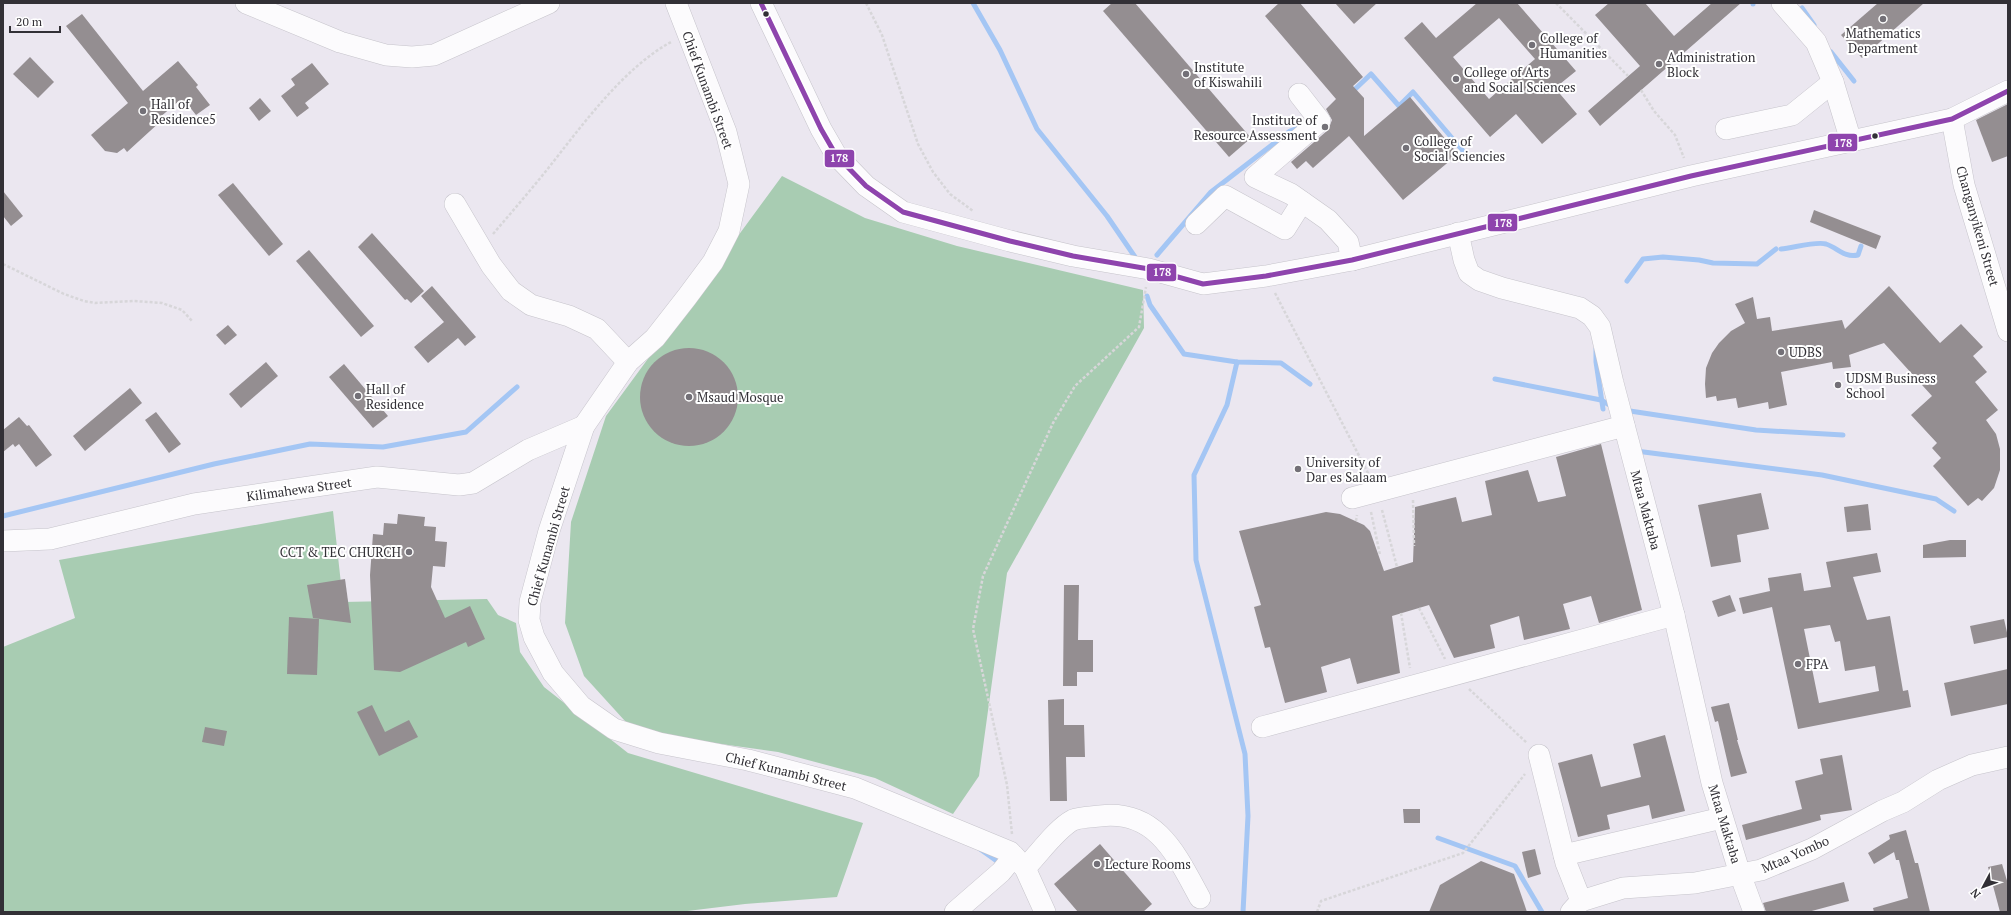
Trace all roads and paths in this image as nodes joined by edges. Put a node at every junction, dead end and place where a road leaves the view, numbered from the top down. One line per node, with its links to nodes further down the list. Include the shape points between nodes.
1 (250, 3): 2 (street, via 340,42 386,55 412,57 434,55)
2 (549, 3)
3 (676, 3): 8 (street, Chief Kunambi Street)
4 (761, 3): 26 (street, via 836,156 866,186 903,212 1073,256)
5 (866, 3): 20 (path, via 882,35 918,144 933,172 950,194)
6 (1556, 3): 9 (path)
7 (1782, 3): 10 (street, via 1816,42)
8 (687, 33): 23 (path, via 655,51 613,92 582,125); 30 (street, Chief Kunambi Street, via 726,132 739,184 729,231 713,262 655,338)
9 (1628, 76)
10 (1833, 82): 15 (street, via 1792,115); 16 (street)
11 (1641, 90): 17 (path, via 1654,111 1675,135)
12 (2008, 91): 14 (street)
13 (1299, 94): 18 (street, via 1320,121 1255,177)
14 (1952, 120): 16 (street); 29 (street, Changanyikeni Street, via 1964,185)
15 (1726, 129)
16 (1851, 141): 17 (street)
17 (1691, 176): 22 (street)
18 (1302, 202): 21 (street, via 1285,230 1225,196); 24 (street, via 1328,220 1348,242)
19 (455, 204): 23 (street)
20 (978, 215)
21 (1196, 224)
22 (1458, 233): 24 (street); 32 (street, Mtaa Maktaba, via 1469,273 1479,280 1580,308 1592,316 1600,327 1605,342)
23 (482, 248): 30 (street, via 490,265 511,291 531,305 569,316 597,329)
24 (1352, 260): 27 (street)
25 (3, 264): 28 (path, via 84,301 162,303 182,310)
26 (1149, 269): 27 (street, via 1203,284); 49 (path, via 1139,327 1075,386 1053,423 983,576 973,629 1007,785)
27 (1266, 276): 34 (path)
28 (193, 322)
29 (2008, 331)
30 (628, 362): 31 (street, Chief Kunambi Street)
31 (584, 426): 35 (street, Kilimahewa Street, via 528,450 473,483 458,485 378,477 194,504 50,539); 49 (street, Chief Kunambi Street, via 549,531 530,602 529,620 534,637 553,673 581,706 614,729 659,743 748,760 855,788 1010,852)
32 (1624, 426): 33 (street); 41 (street, Mtaa Maktaba)
33 (1413, 482): 34 (street); 36 (path)
34 (1366, 494): 37 (path); 38 (path)
35 (3, 540)
36 (1414, 546)
37 (1380, 555)
38 (1397, 567)
39 (1420, 608): 42 (path)
40 (1401, 613): 43 (path)
41 (1674, 615): 42 (street); 47 (street, Mtaa Maktaba)
42 (1454, 675): 43 (street); 45 (path)
43 (1412, 686): 44 (street)
44 (1262, 726)
45 (1539, 755): 48 (street); 55 (path, via 1463,853 1321,901)
46 (2008, 757): 50 (street, Mtaa Yombo, via 1972,765 1938,780 1903,802 1812,849 1761,870)
47 (1722, 818): 48 (street); 50 (street, Mtaa Maktaba)
48 (1564, 855): 52 (street)
49 (1020, 862): 51 (street, via 1074,820 1108,815 1122,816 1137,819 1167,843); 53 (street, via 1001,872); 54 (street)
50 (1740, 874): 52 (street, Mtaa Yombo, via 1695,883 1623,888); 56 (street, Mtaa Maktaba)
51 (1200, 898)
52 (1576, 906)
53 (955, 912)
54 (1044, 912)
55 (1317, 912)
56 (1754, 912)

